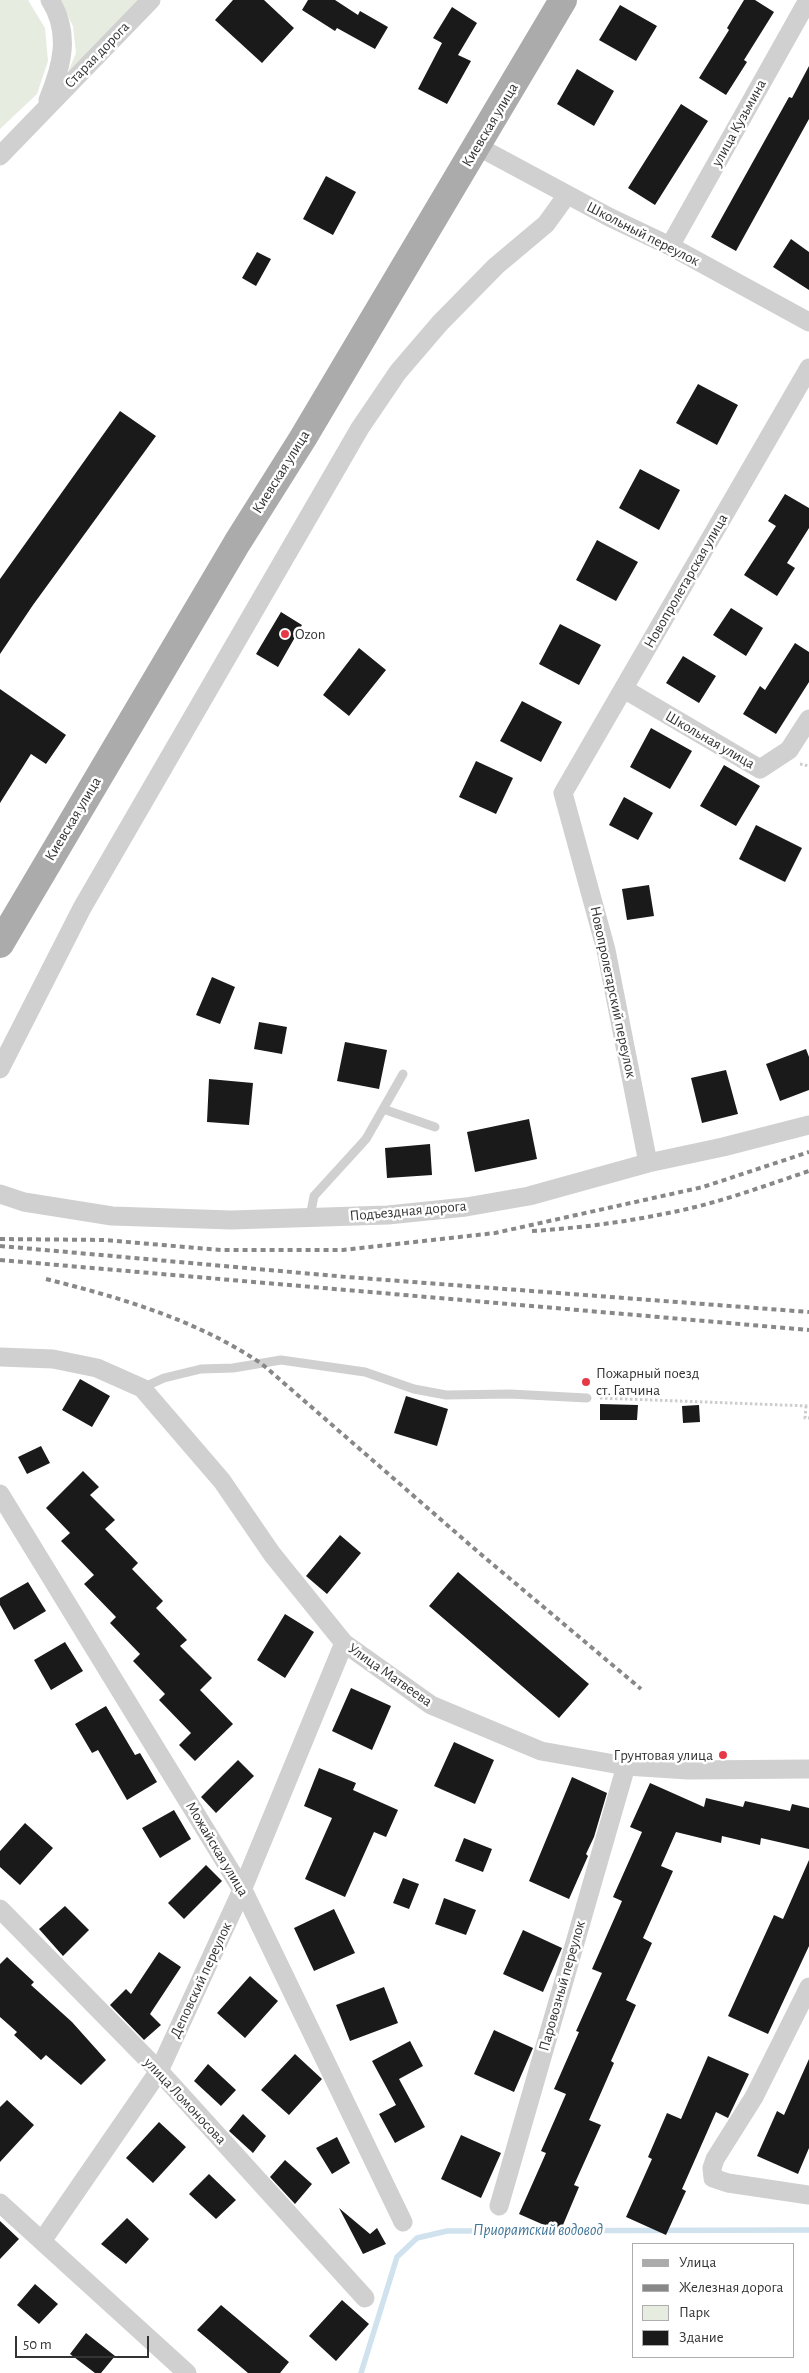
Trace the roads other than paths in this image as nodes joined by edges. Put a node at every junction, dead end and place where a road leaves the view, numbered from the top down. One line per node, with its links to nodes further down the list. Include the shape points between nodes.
1 (50, 0): 5 (street, Старая дорога, via 60,20 64,47 59,74)
2 (151, 0): 5 (street, Старая дорога)
3 (563, 0): 6 (main road, Киевская улица)
4 (808, 0): 9 (street, улица Кузьмина)
5 (44, 110): 7 (street, Старая дорога)
6 (477, 146): 8 (street, Школьный переулок); 15 (main road, Киевская улица)
7 (0, 156)
8 (567, 195): 9 (street, Школьный переулок); 16 (street, via 546,224 496,266 440,323 398,372 360,428 82,908)
9 (670, 246): 10 (street, Школьный переулок)
10 (809, 322)
11 (809, 368): 12 (street, Новопролетарская улица)
12 (624, 689): 13 (street, Школьная улица, via 760,769 789,750); 14 (street, Новопролетарская улица)
13 (809, 719)
14 (564, 793): 21 (street, Новопролетарский переулок, via 606,950)
15 (0, 944)
16 (0, 1069)
17 (403, 1074): 18 (lane)
18 (382, 1109): 20 (lane); 23 (lane, via 366,1138 314,1196)
19 (809, 1125): 21 (street, Подъездная дорога)
20 (435, 1127)
21 (648, 1163): 23 (street, Подъездная дорога, via 529,1196 466,1207 388,1215)
22 (0, 1194): 23 (street, Подъездная дорога, via 24,1202 112,1216 231,1220)
23 (310, 1217)
24 (0, 1357): 25 (street, Улица Матвеева, via 53,1359 97,1368)
25 (142, 1388): 26 (lane, via 164,1378 201,1369 233,1368 281,1360 365,1372 414,1389 446,1395); 28 (street, Улица Матвеева, via 222,1481 272,1554)
26 (587, 1398)
27 (0, 1494): 31 (street, Можайская улица)
28 (344, 1643): 29 (street, Улица Матвеева, via 431,1705 541,1751); 31 (street, Деповский переулок)
29 (626, 1766): 30 (street, Улица Матвеева, via 688,1770); 37 (street, Паровозный переулок)
30 (809, 1769)
31 (242, 1890): 34 (street, Деповский переулок); 38 (street, Можайская улица)
32 (0, 1909): 34 (street, улица Ломоносова)
33 (809, 1987): 35 (street, via 754,2097 712,2168 713,2178 728,2183)
34 (159, 2071): 39 (street, Деповский переулок); 40 (street, улица Ломоносова)
35 (809, 2195)
36 (0, 2203): 39 (street)
37 (499, 2206)
38 (403, 2222)
39 (42, 2241): 41 (street)
40 (365, 2298)
41 (187, 2373)

